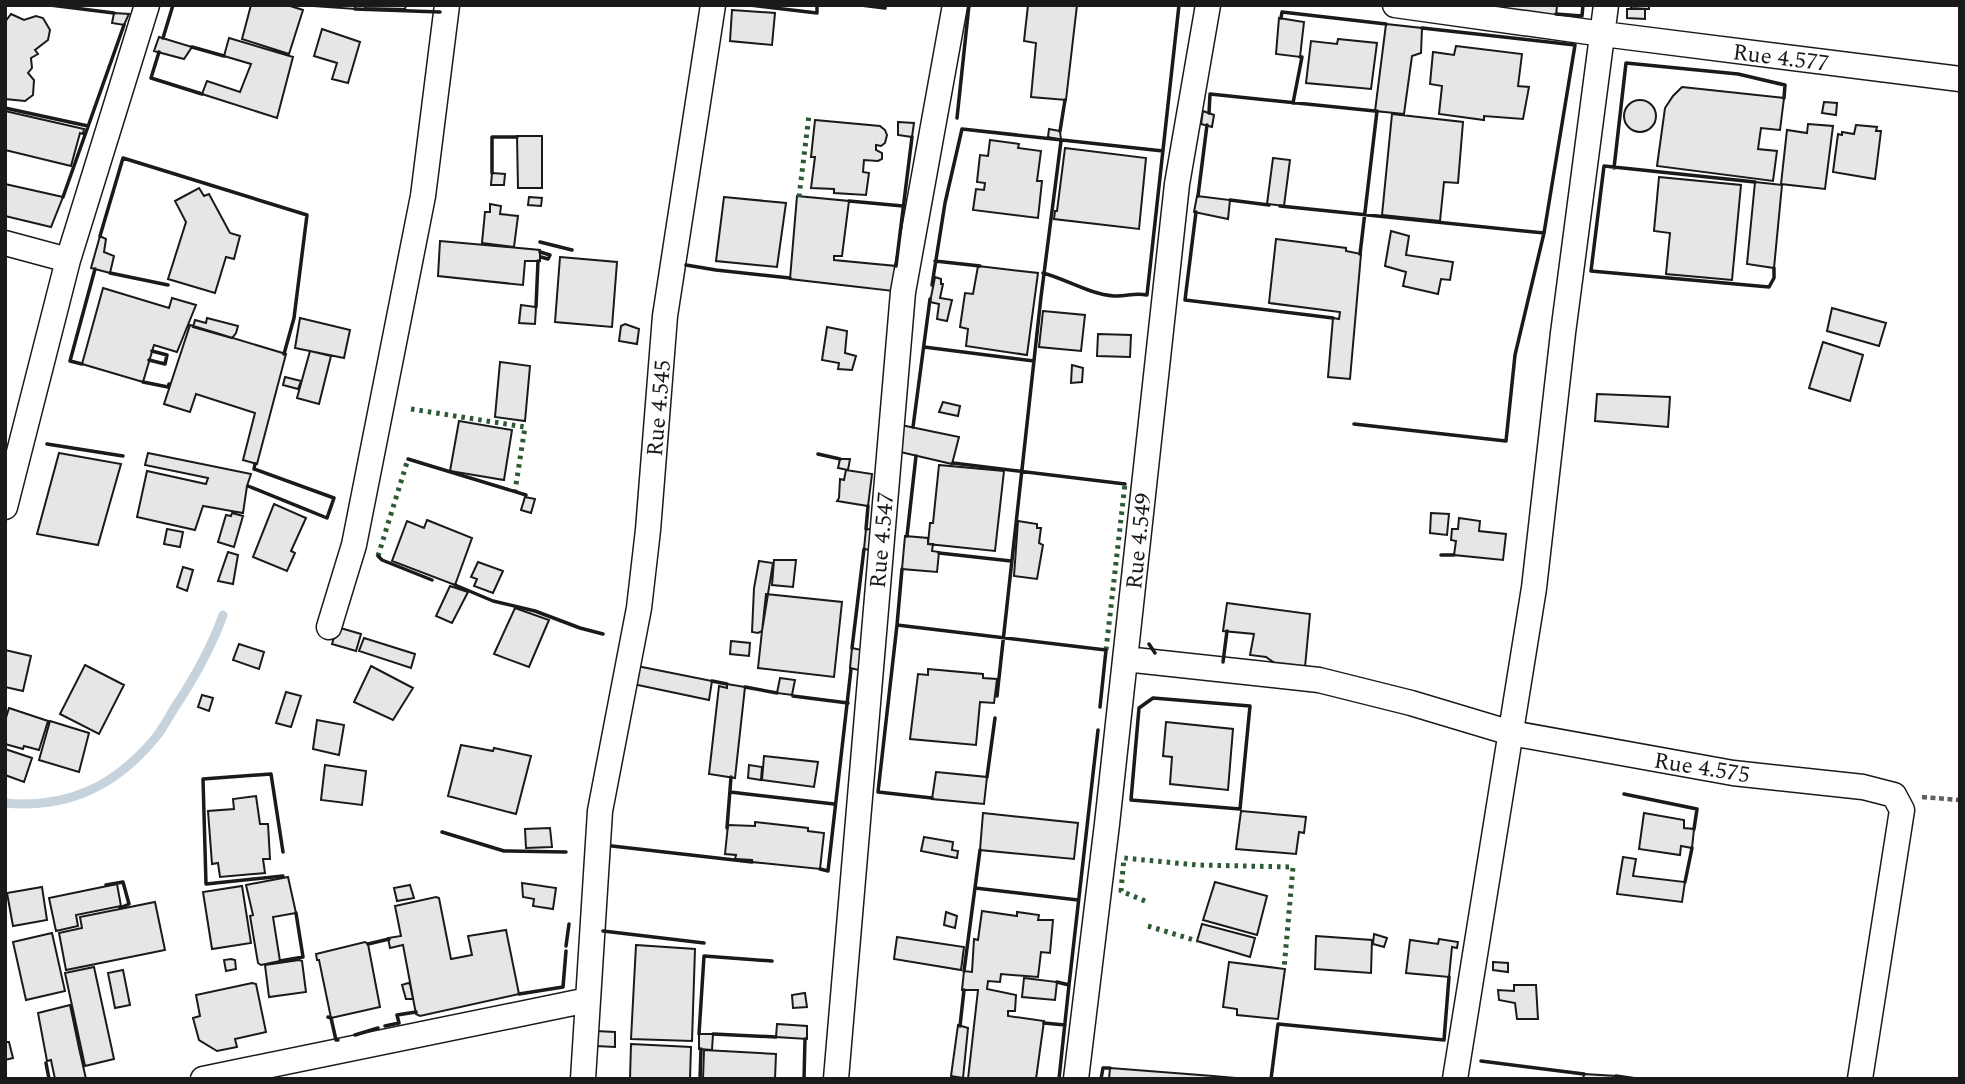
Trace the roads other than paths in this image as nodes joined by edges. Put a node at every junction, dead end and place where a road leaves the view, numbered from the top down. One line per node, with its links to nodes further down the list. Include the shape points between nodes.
1 (147, 5): 11 (street)
2 (447, 5): 13 (street, via 423,196 354,545)
3 (713, 5): 16 (street, Rue 4.545, via 665,316 639,608 600,811)
4 (955, 5): 19 (street, Rue 4.547, via 903,292)
5 (1208, 5): 14 (street, Rue 4.549, via 1177,184)
6 (1395, 5): 8 (street, Rue 4.577)
7 (1606, 5): 8 (street)
8 (1602, 34): 9 (street, Rue 4.577); 15 (street, via 1534,588)
9 (1960, 79)
10 (5, 243): 11 (street)
11 (68, 260): 12 (street)
12 (5, 508)
13 (329, 627)
14 (1125, 659): 15 (street, Rue 4.575, via 1319,680); 20 (street, Rue 4.549)
15 (1511, 733): 21 (street); 22 (street, Rue 4.575, via 1733,773 1863,787 1894,795 1902,810)
16 (588, 1000): 17 (street); 18 (street, Rue 4.545)
17 (203, 1079)
18 (583, 1079)
19 (836, 1079)
20 (1076, 1079)
21 (1455, 1079)
22 (1860, 1079)

